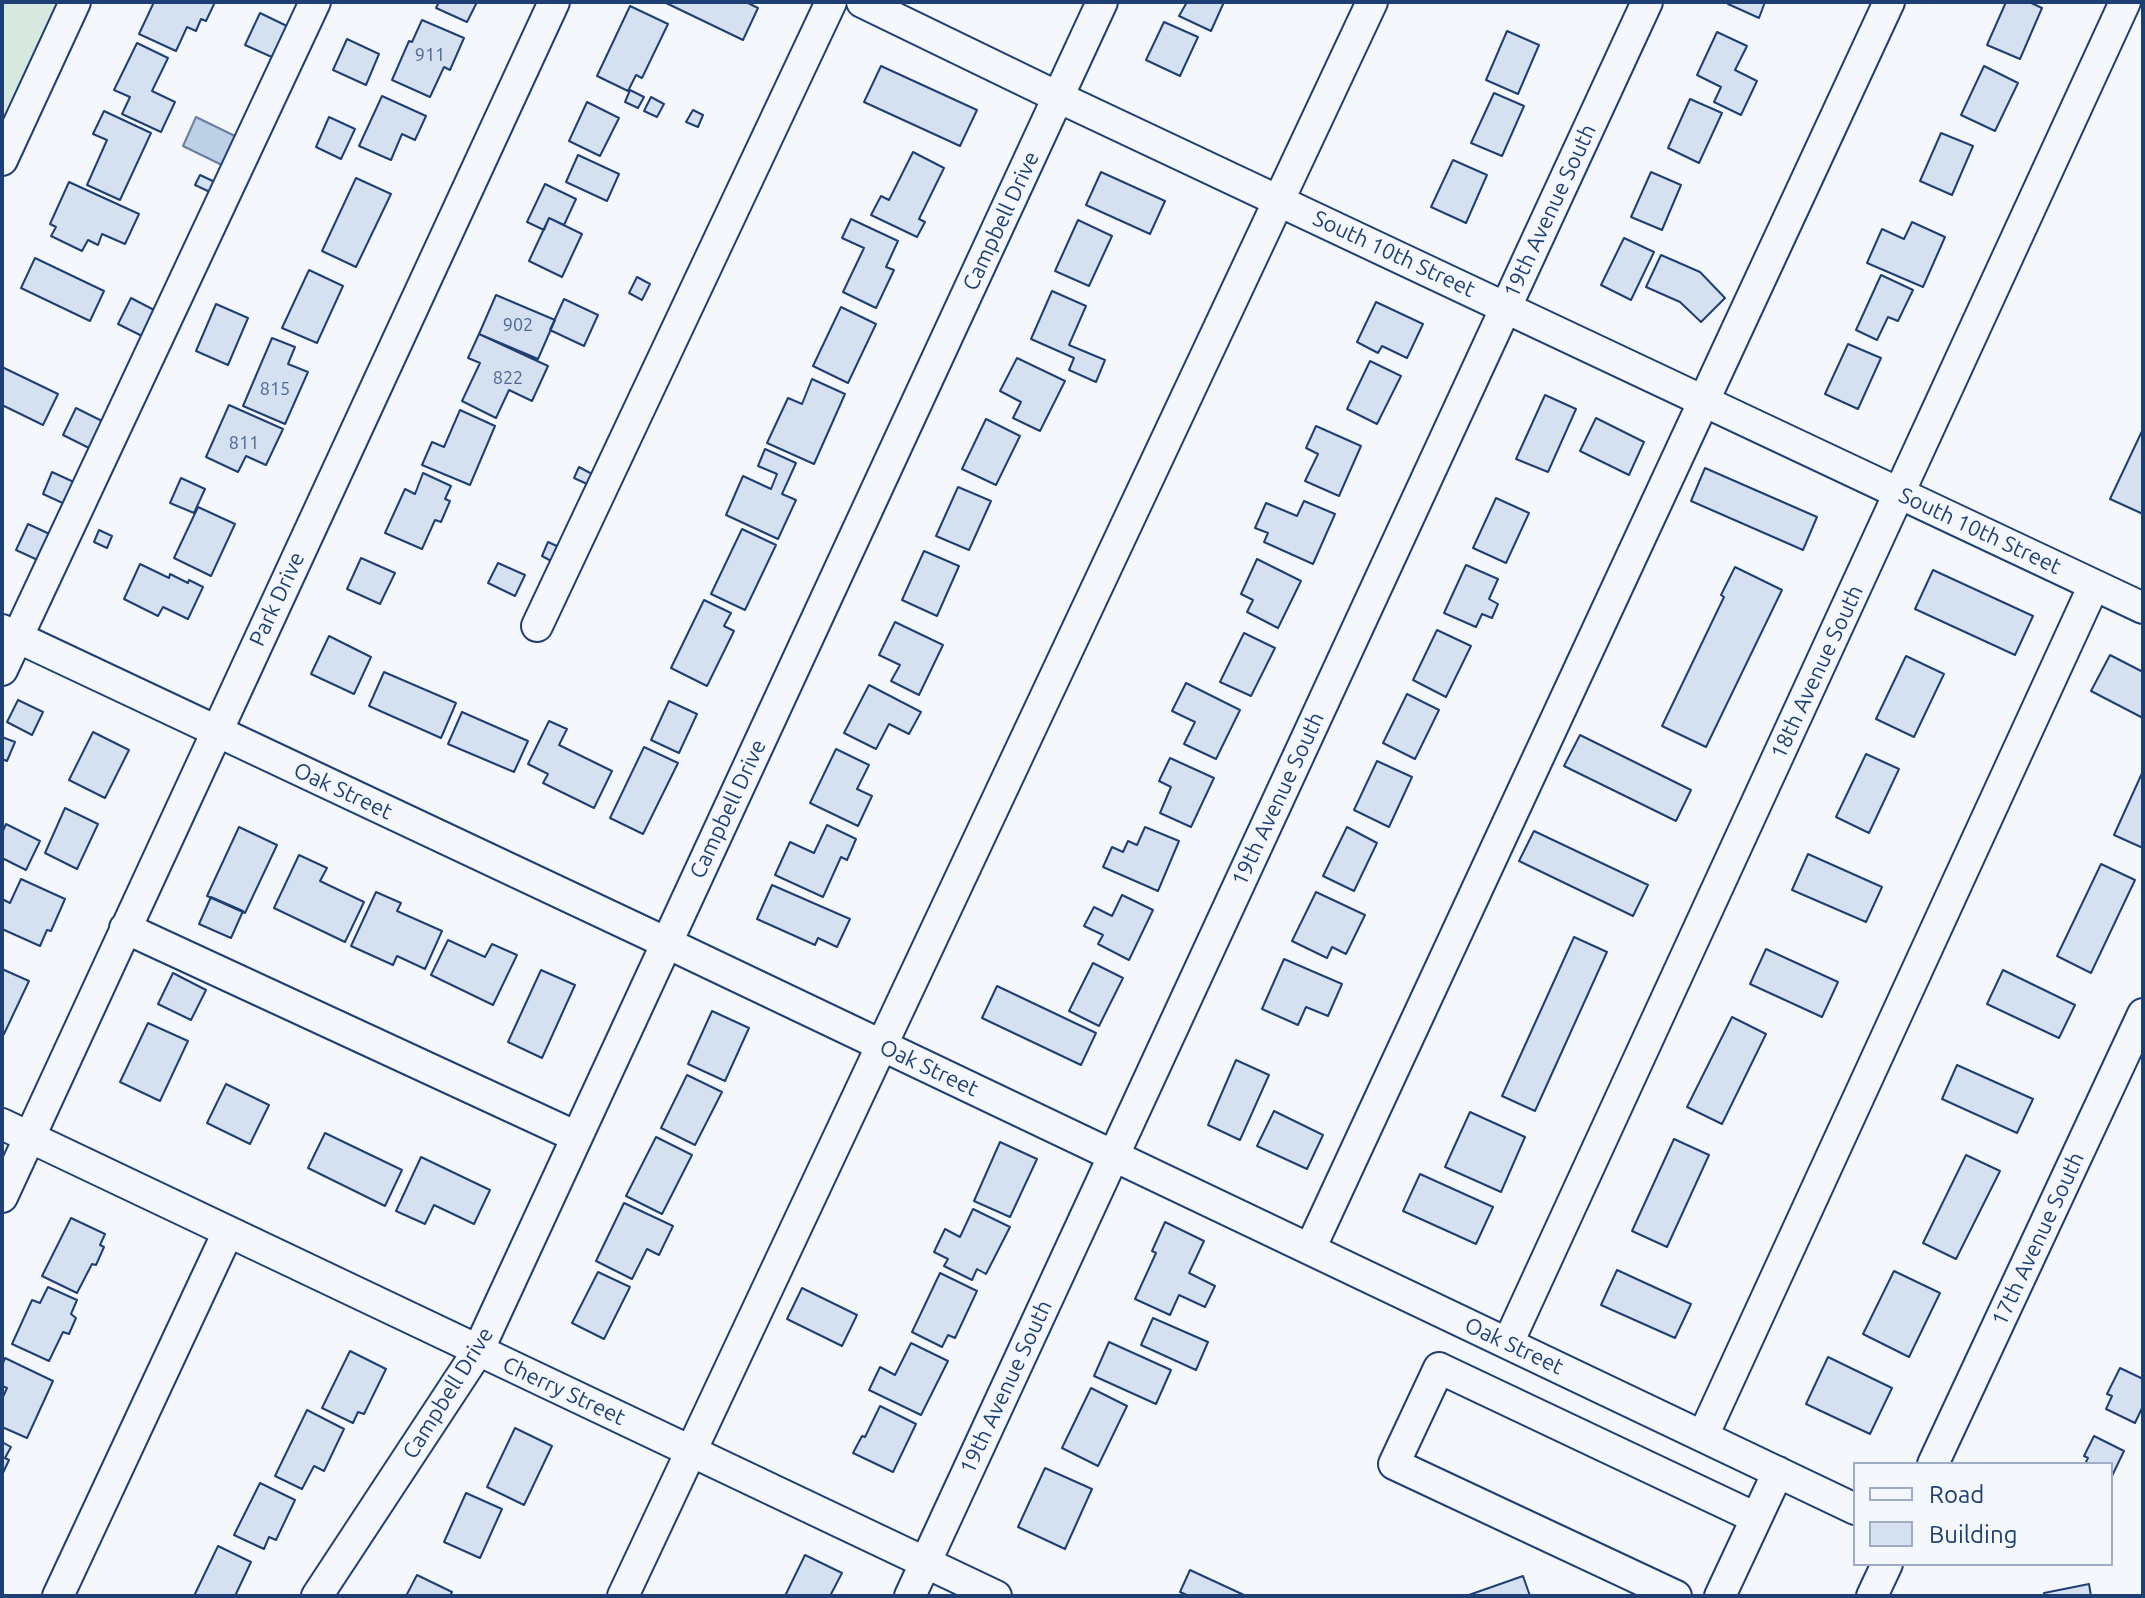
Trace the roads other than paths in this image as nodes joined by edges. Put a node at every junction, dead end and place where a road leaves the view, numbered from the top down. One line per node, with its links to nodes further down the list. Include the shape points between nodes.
1 (75, 2): 12 (street)
2 (315, 2): 20 (street)
3 (554, 2): 22 (street, Park Drive)
4 (831, 2): 19 (street)
5 (862, 2): 11 (street, South 10th Street)
6 (1102, 2): 11 (street, Campbell Drive)
7 (1372, 2): 13 (street)
8 (1647, 2): 14 (street, 19th Avenue South)
9 (1889, 2): 15 (street)
10 (2125, 2): 16 (street, 18th Avenue South)
11 (1058, 97): 13 (street, South 10th Street); 24 (street, Campbell Drive)
12 (2, 160)
13 (1280, 200): 14 (street, South 10th Street); 26 (street)
14 (1505, 307): 15 (street, South 10th Street); 30 (street, 19th Avenue South)
15 (1704, 401): 16 (street, South 10th Street); 33 (street)
16 (1899, 493): 17 (street, South 10th Street); 34 (street, 18th Avenue South)
17 (2094, 585): 18 (street, South 10th Street); 38 (street)
18 (2143, 608)
19 (537, 626)
20 (10, 633): 21 (street); 22 (street, Oak Street)
21 (2, 670)
22 (216, 731): 23 (street, Park Drive); 24 (street, Oak Street)
23 (125, 928): 28 (street, Park Drive); 29 (street)
24 (667, 943): 26 (street, Oak Street); 29 (street, Campbell Drive)
25 (2143, 1014): 40 (street, 17th Avenue South)
26 (883, 1046): 30 (street, Oak Street); 39 (street)
27 (2, 1124): 28 (street, Cherry Street)
28 (29, 1137): 31 (street, Park Drive); 32 (street, Cherry Street)
29 (577, 1137): 35 (street, Campbell Drive)
30 (1113, 1155): 33 (street, Oak Street); 44 (street, 19th Avenue South)
31 (2, 1197)
32 (228, 1232): 35 (street, Cherry Street); 46 (street)
33 (1310, 1249): 34 (street, Oak Street)
34 (1508, 1343): 36 (street, Oak Street)
35 (478, 1351): 39 (street, Cherry Street); 47 (street, Campbell Drive)
36 (1598, 1386): 37 (street); 38 (street, Oak Street)
37 (1576, 1433): 43 (street); 51 (street, via 1439,1368 1394,1464)
38 (1703, 1436): 41 (street, Oak Street)
39 (691, 1451): 44 (street, Cherry Street); 48 (street)
40 (1934, 1462)
41 (1778, 1472): 42 (street, Oak Street); 43 (street)
42 (1853, 1508)
43 (1756, 1518): 52 (street)
44 (925, 1562): 49 (street, 19th Avenue South); 50 (street, Cherry Street)
45 (1886, 1566): 53 (street)
46 (58, 1596)
47 (317, 1596)
48 (623, 1596)
49 (910, 1596)
50 (996, 1596)
51 (1676, 1596)
52 (1720, 1596)
53 (1872, 1596)

